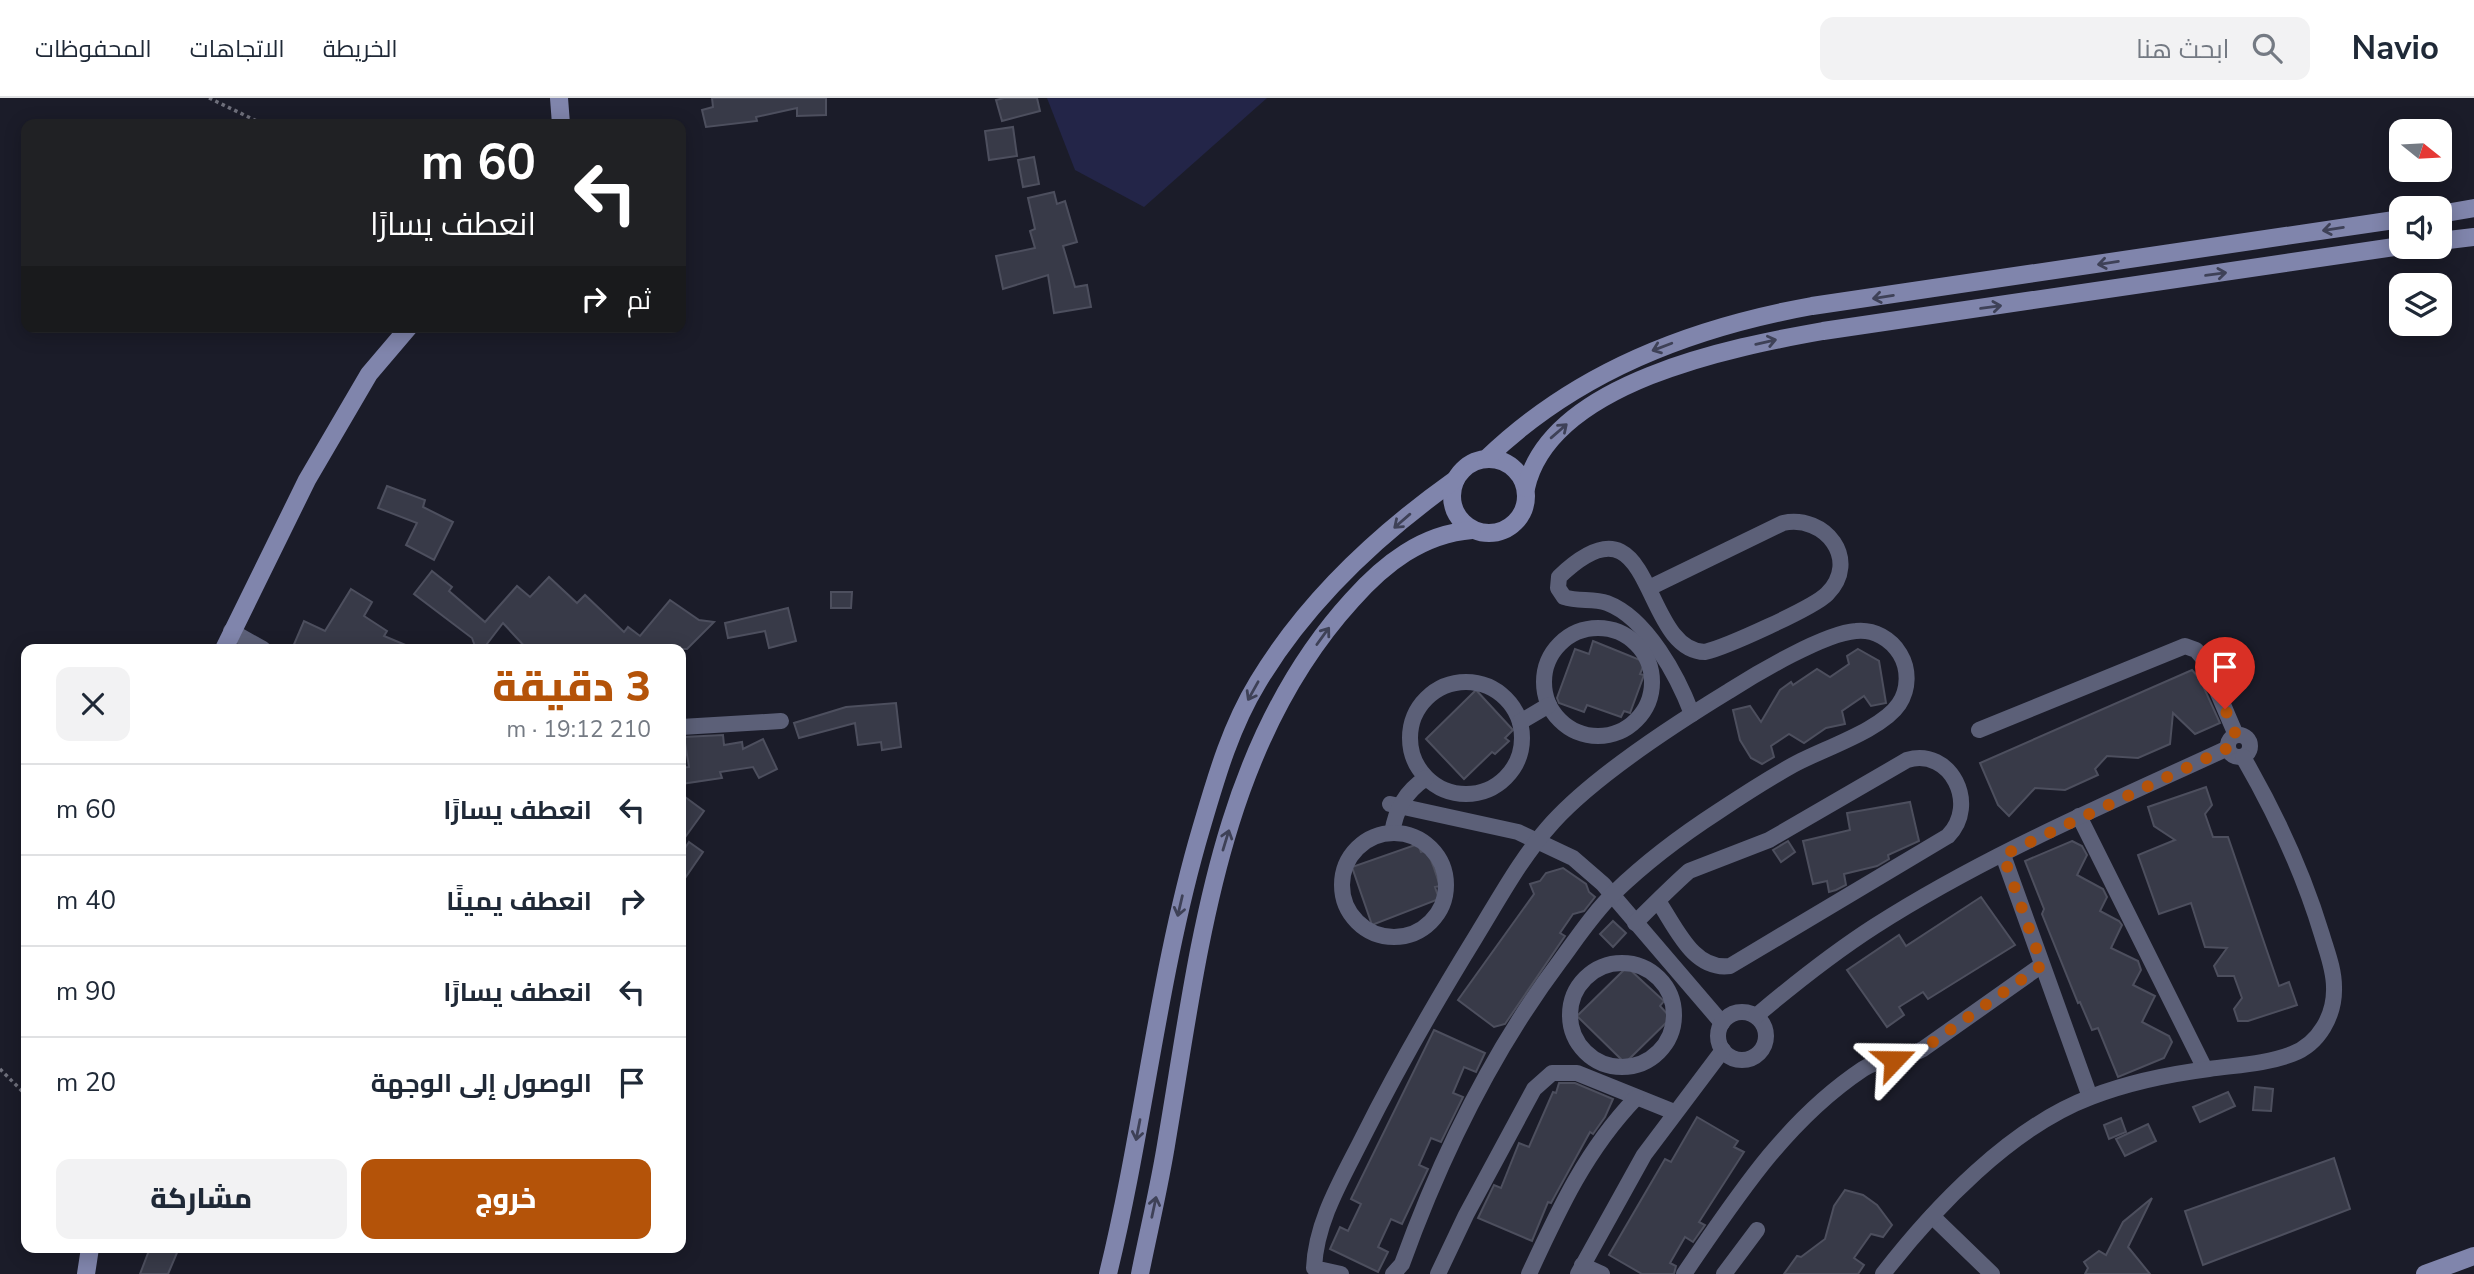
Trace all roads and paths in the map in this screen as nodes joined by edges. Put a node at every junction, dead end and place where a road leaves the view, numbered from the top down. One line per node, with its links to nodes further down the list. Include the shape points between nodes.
1 (209, 98): 3 (path)
2 (559, 98): 4 (main road)
3 (253, 119)
4 (561, 119)
5 (2474, 208): 6 (main road)
6 (2452, 212)
7 (2389, 221): 12 (main road, one-way to 12, via 1812,306 1732,323 1654,350 1588,381 1534,416)
8 (2474, 237): 9 (main road)
9 (2452, 240)
10 (2389, 248): 14 (main road, one-way to 10, via 1541,450 1586,410 1625,387 1729,351 1824,331)
11 (404, 333): 17 (main road, via 369,374 307,480)
12 (1486, 459): 13 (main road, via 1464,469); 14 (main road, via 1511,466)
13 (1456, 479): 15 (main road, via 1452,490 1456,513); 55 (main road, one-way to 55, via 1382,538 1316,605 1258,683 1228,743 1189,868)
14 (1525, 488): 15 (main road, via 1525,505 1513,525 1492,534)
15 (1472, 530): 56 (main road, one-way to 15, via 1200,935 1236,806 1260,742 1302,665 1357,593 1410,548 1440,535)
16 (1649, 589): 16 (street, via 1678,641 1690,650 1705,652 1819,600 1835,584 1838,550 1825,531 1794,520); 21 (street, via 1632,559 1608,549 1565,572 1558,583 1564,597 1599,601 1631,617 1668,665)
17 (231, 631): 18 (main road); 19 (street)
18 (226, 644)
19 (253, 644)
20 (1549, 705): 20 (street, via 1544,686 1546,665 1556,647 1572,634 1591,628 1612,630 1630,639 1644,654 1651,674 1650,694 1642,713 1628,727 1609,735 1588,736 1561,722); 23 (street)
21 (1692, 714): 31 (street, via 1581,796); 33 (street, via 1770,668 1854,631 1884,637 1899,651 1906,670 1905,691 1888,716 1744,795 1680,839)
22 (781, 721): 24 (street)
23 (1520, 722): 27 (street, via 1520,754 1510,773 1495,787 1474,794 1453,793); 27 (street, via 1510,703 1484,685 1452,683 1433,692 1419,708 1410,739 1414,760)
24 (686, 727)
25 (1979, 730): 26 (street, via 2185,646 2203,658)
26 (2232, 742): 29 (street); 43 (street, via 2234,756 2244,757 2265,794 2301,873 2333,974 2334,999 2326,1023 2303,1049 2269,1060)
27 (1426, 778): 28 (street)
28 (1395, 805): 30 (street); 31 (street)
29 (2079, 816): 32 (street); 43 (street)
30 (1392, 833): 30 (street, via 1420,840 1435,853 1444,870 1446,890 1441,909 1429,924 1412,934 1392,937 1357,921 1346,905 1343,885 1346,866 1357,849)
31 (1538, 839): 33 (street, via 1573,858); 53 (street, via 1437,1000 1381,1101 1319,1229)
32 (2003, 855): 36 (street); 39 (street, via 1873,927)
33 (1612, 895): 35 (street); 58 (street, via 1548,977 1491,1065 1444,1158 1402,1264)
34 (1658, 901): 34 (street, via 1699,866 1769,840 1907,760 1918,757 1940,763 1959,789 1963,809 1956,829 1948,836 1730,966 1712,966 1697,957); 35 (street)
35 (1636, 923): 37 (street)
36 (2042, 965): 45 (street); 62 (street, via 1923,1049 1868,1066 1821,1101 1758,1167)
37 (1677, 971): 38 (street); 40 (street)
38 (1664, 983): 38 (street, via 1674,1010 1672,1029 1664,1046 1650,1059 1632,1066 1613,1066 1595,1059 1581,1046 1571,1020 1573,1001 1581,984 1595,971 1613,964 1632,964)
39 (1756, 1016): 40 (street, via 1737,1012); 41 (street, via 1766,1040 1756,1056 1738,1060)
40 (1722, 1023): 41 (street, via 1719,1041)
41 (1723, 1050): 47 (street)
42 (0, 1069): 44 (path)
43 (2205, 1069): 45 (street)
44 (21, 1090)
45 (2090, 1097): 48 (street, via 2005,1149)
46 (1636, 1098): 47 (street); 59 (street, via 1569,1071 1552,1073 1539,1082); 60 (street, via 1582,1165)
47 (1674, 1112): 52 (street, via 1617,1200)
48 (1932, 1216): 64 (street); 65 (street)
49 (1757, 1230): 63 (street)
50 (89, 1253): 54 (main road)
51 (2474, 1256): 66 (main road)
52 (1580, 1270): 61 (street)
53 (1314, 1271): 57 (street)
54 (86, 1274)
55 (1108, 1274)
56 (1140, 1274)
57 (1341, 1274)
58 (1393, 1274)
59 (1438, 1274)
60 (1529, 1274)
61 (1602, 1274)
62 (1684, 1274)
63 (1724, 1274)
64 (1883, 1274)
65 (1992, 1274)
66 (2425, 1274)

